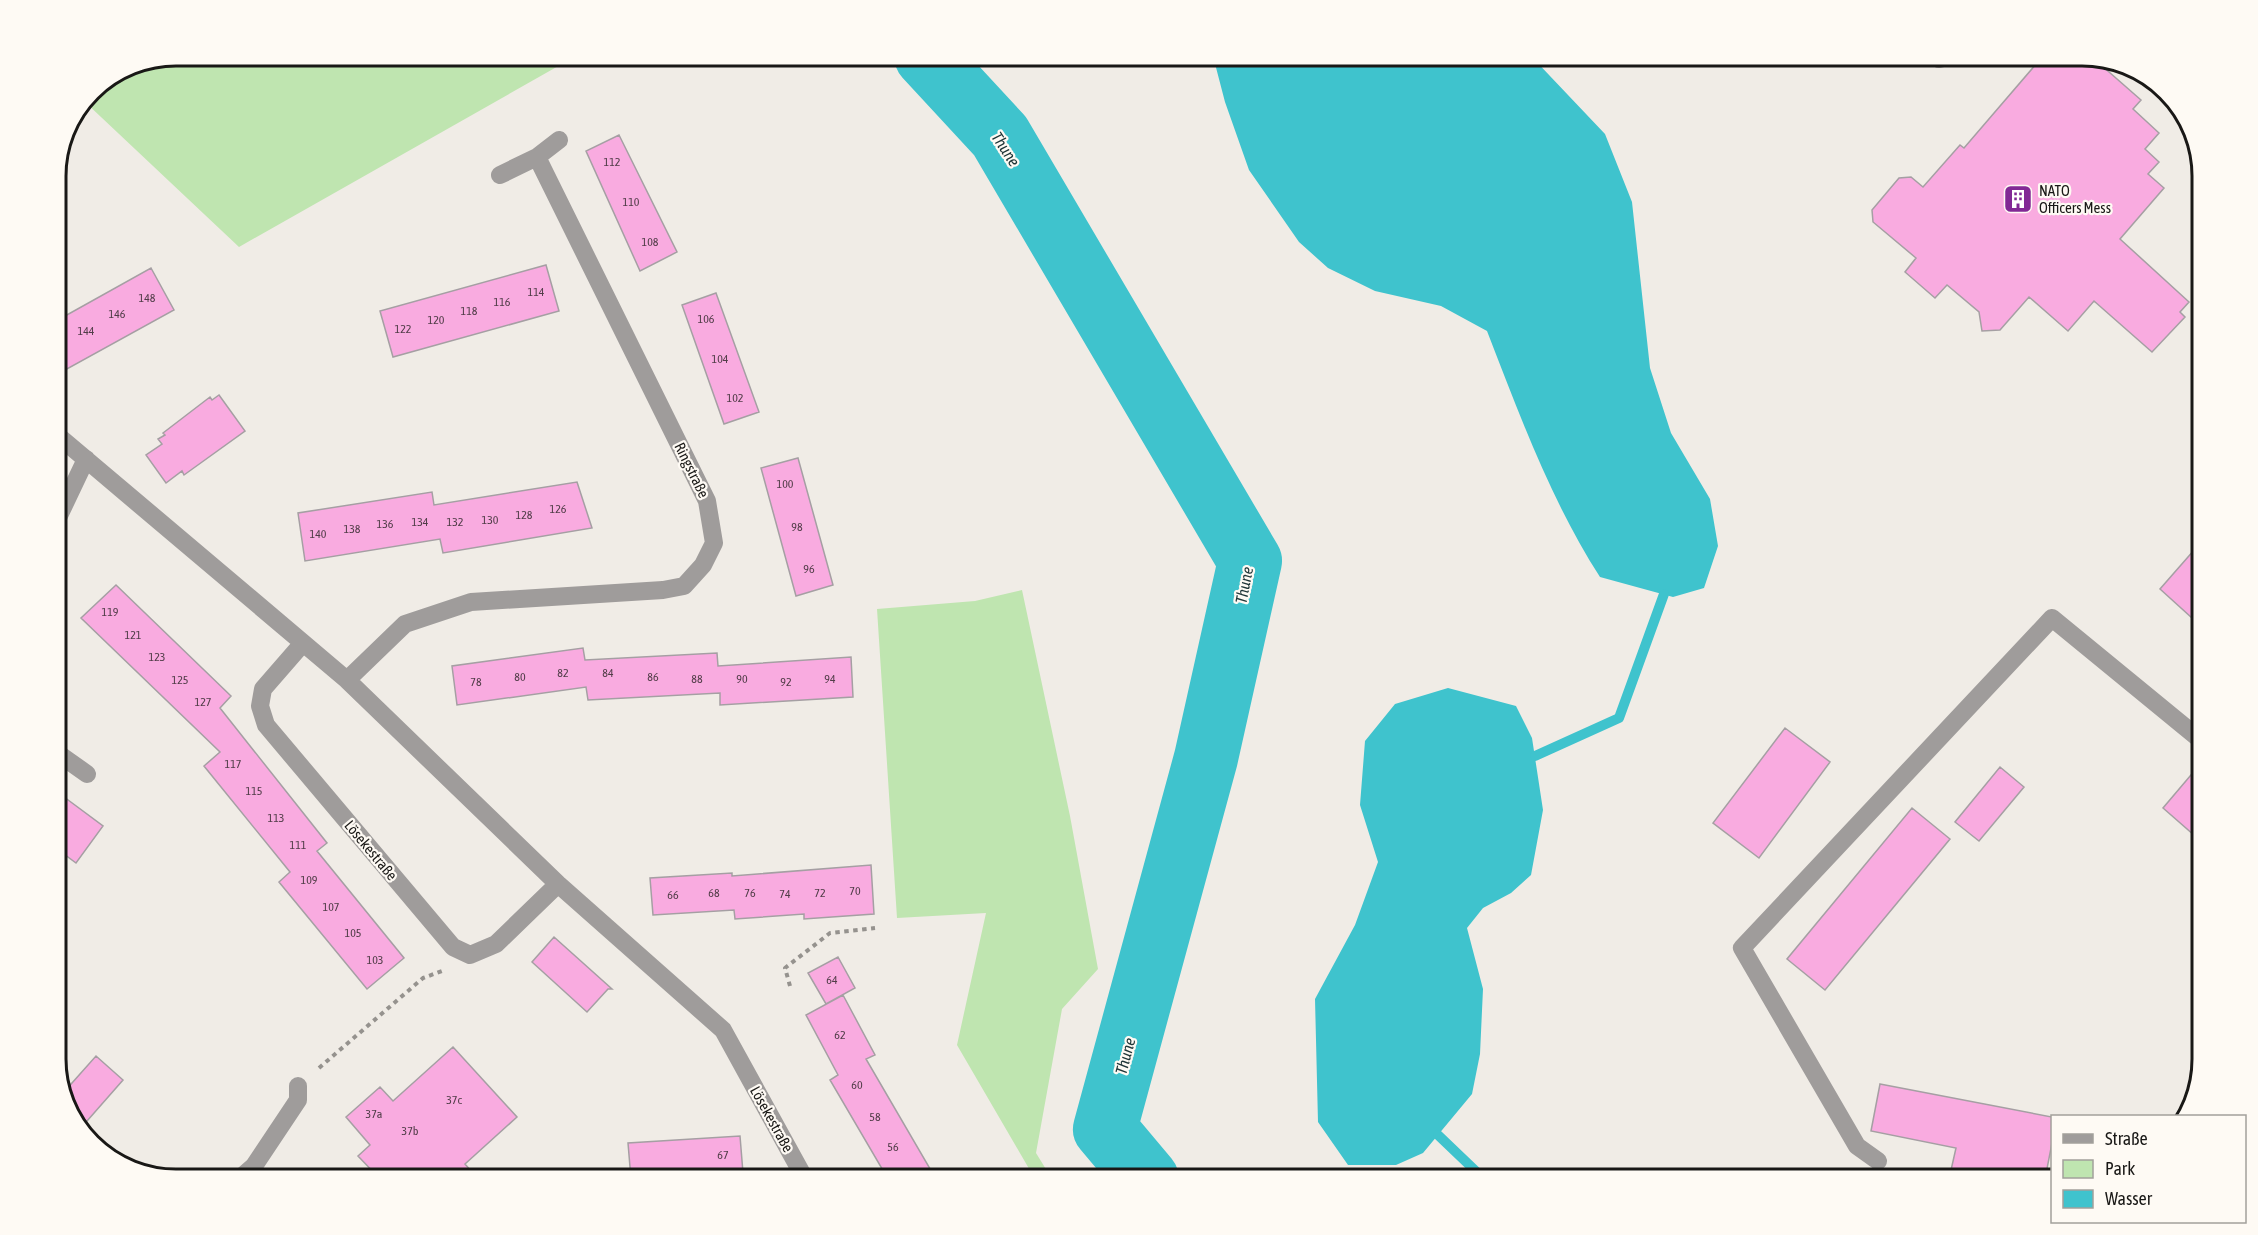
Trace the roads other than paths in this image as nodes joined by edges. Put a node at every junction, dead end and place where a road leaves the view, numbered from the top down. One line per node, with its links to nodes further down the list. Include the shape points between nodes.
1 (559, 140): 2 (street)
2 (537, 157): 3 (street); 8 (street, Ringstraße, via 707,501 714,543 703,565 684,586 471,602 405,624)
3 (500, 175)
4 (66, 442): 5 (street, Lösekestraße)
5 (86, 459): 6 (street); 7 (street, Lösekestraße)
6 (66, 501)
7 (303, 643): 8 (street, Lösekestraße); 12 (street, Lösekestraße, via 263,689 260,706 266,725 453,947 470,956 496,944)
8 (347, 680): 12 (street, Lösekestraße)
9 (2192, 733): 14 (street, via 2052,618 1742,948 1857,1146)
10 (66, 759): 11 (street)
11 (87, 774)
12 (558, 884): 16 (street, Lösekestraße, via 723,1030)
13 (298, 1086): 15 (street, via 298,1100)
14 (1878, 1161)
15 (251, 1169)
16 (799, 1169)

